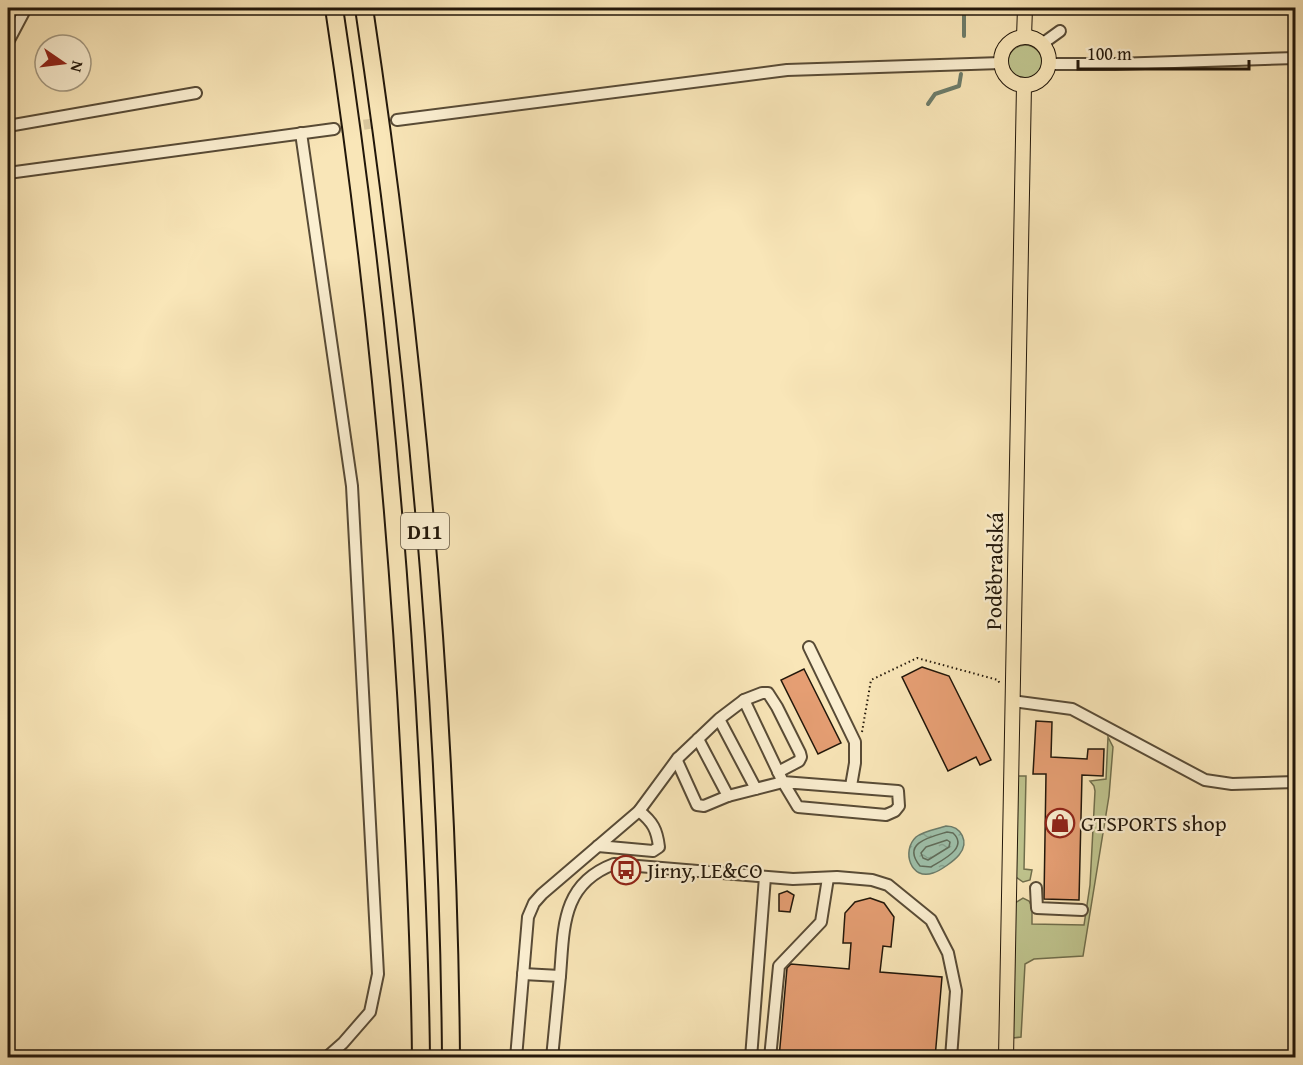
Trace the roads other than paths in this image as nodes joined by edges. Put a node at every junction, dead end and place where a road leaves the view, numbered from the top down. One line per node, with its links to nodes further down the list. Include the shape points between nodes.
1 (26, 8): 7 (street)
2 (334, 8): 39 (highway, D11, via 390,464 405,662)
3 (364, 8): 40 (highway, D11, via 420,459 435,649)
4 (1025, 8): 6 (main road)
5 (1060, 31): 8 (street)
6 (1024, 37): 8 (main road); 10 (main road, via 1007,45)
7 (8, 42)
8 (1042, 44): 11 (main road)
9 (1296, 58): 11 (street)
10 (1001, 63): 12 (main road, via 1006,76); 14 (street, via 787,70)
11 (1049, 64): 12 (main road, via 1043,77)
12 (1024, 85): 21 (main road, Poděbradská)
13 (196, 93): 15 (street)
14 (397, 120)
15 (8, 126)
16 (334, 129): 17 (street)
17 (301, 133): 18 (street); 38 (street, via 352,486 378,974 370,1012)
18 (8, 173)
19 (809, 647): 27 (street, via 855,742)
20 (744, 699): 22 (street); 25 (street); 25 (street, via 768,693 800,753 799,761)
21 (1012, 701): 26 (street, via 1072,709 1205,780 1232,784); 46 (main road, Poděbradská)
22 (719, 719): 23 (street); 28 (street)
23 (698, 739): 24 (street); 29 (street)
24 (678, 758): 29 (street, via 697,805); 30 (street)
25 (781, 777): 27 (street); 27 (street, via 798,807 886,814 895,812 899,806 898,791); 28 (street)
26 (1296, 782)
27 (851, 786)
28 (756, 789): 29 (street)
29 (728, 796)
30 (639, 812): 31 (street); 31 (street, via 651,821 659,847 653,850)
31 (597, 846): 36 (street, via 534,903 528,917)
32 (765, 877): 33 (street); 37 (street, via 614,864 601,869 579,887 570,902); 43 (street)
33 (828, 878): 44 (street, via 821,922 778,966); 45 (street, via 872,880 888,885 931,920 948,953 956,991)
34 (1036, 888): 35 (street, via 1036,908)
35 (1082, 910)
36 (524, 974): 37 (street); 41 (street)
37 (560, 976): 42 (street)
38 (326, 1058)
39 (421, 1058)
40 (451, 1058)
41 (516, 1058)
42 (552, 1058)
43 (751, 1058)
44 (770, 1058)
45 (951, 1058)
46 (1006, 1058)

